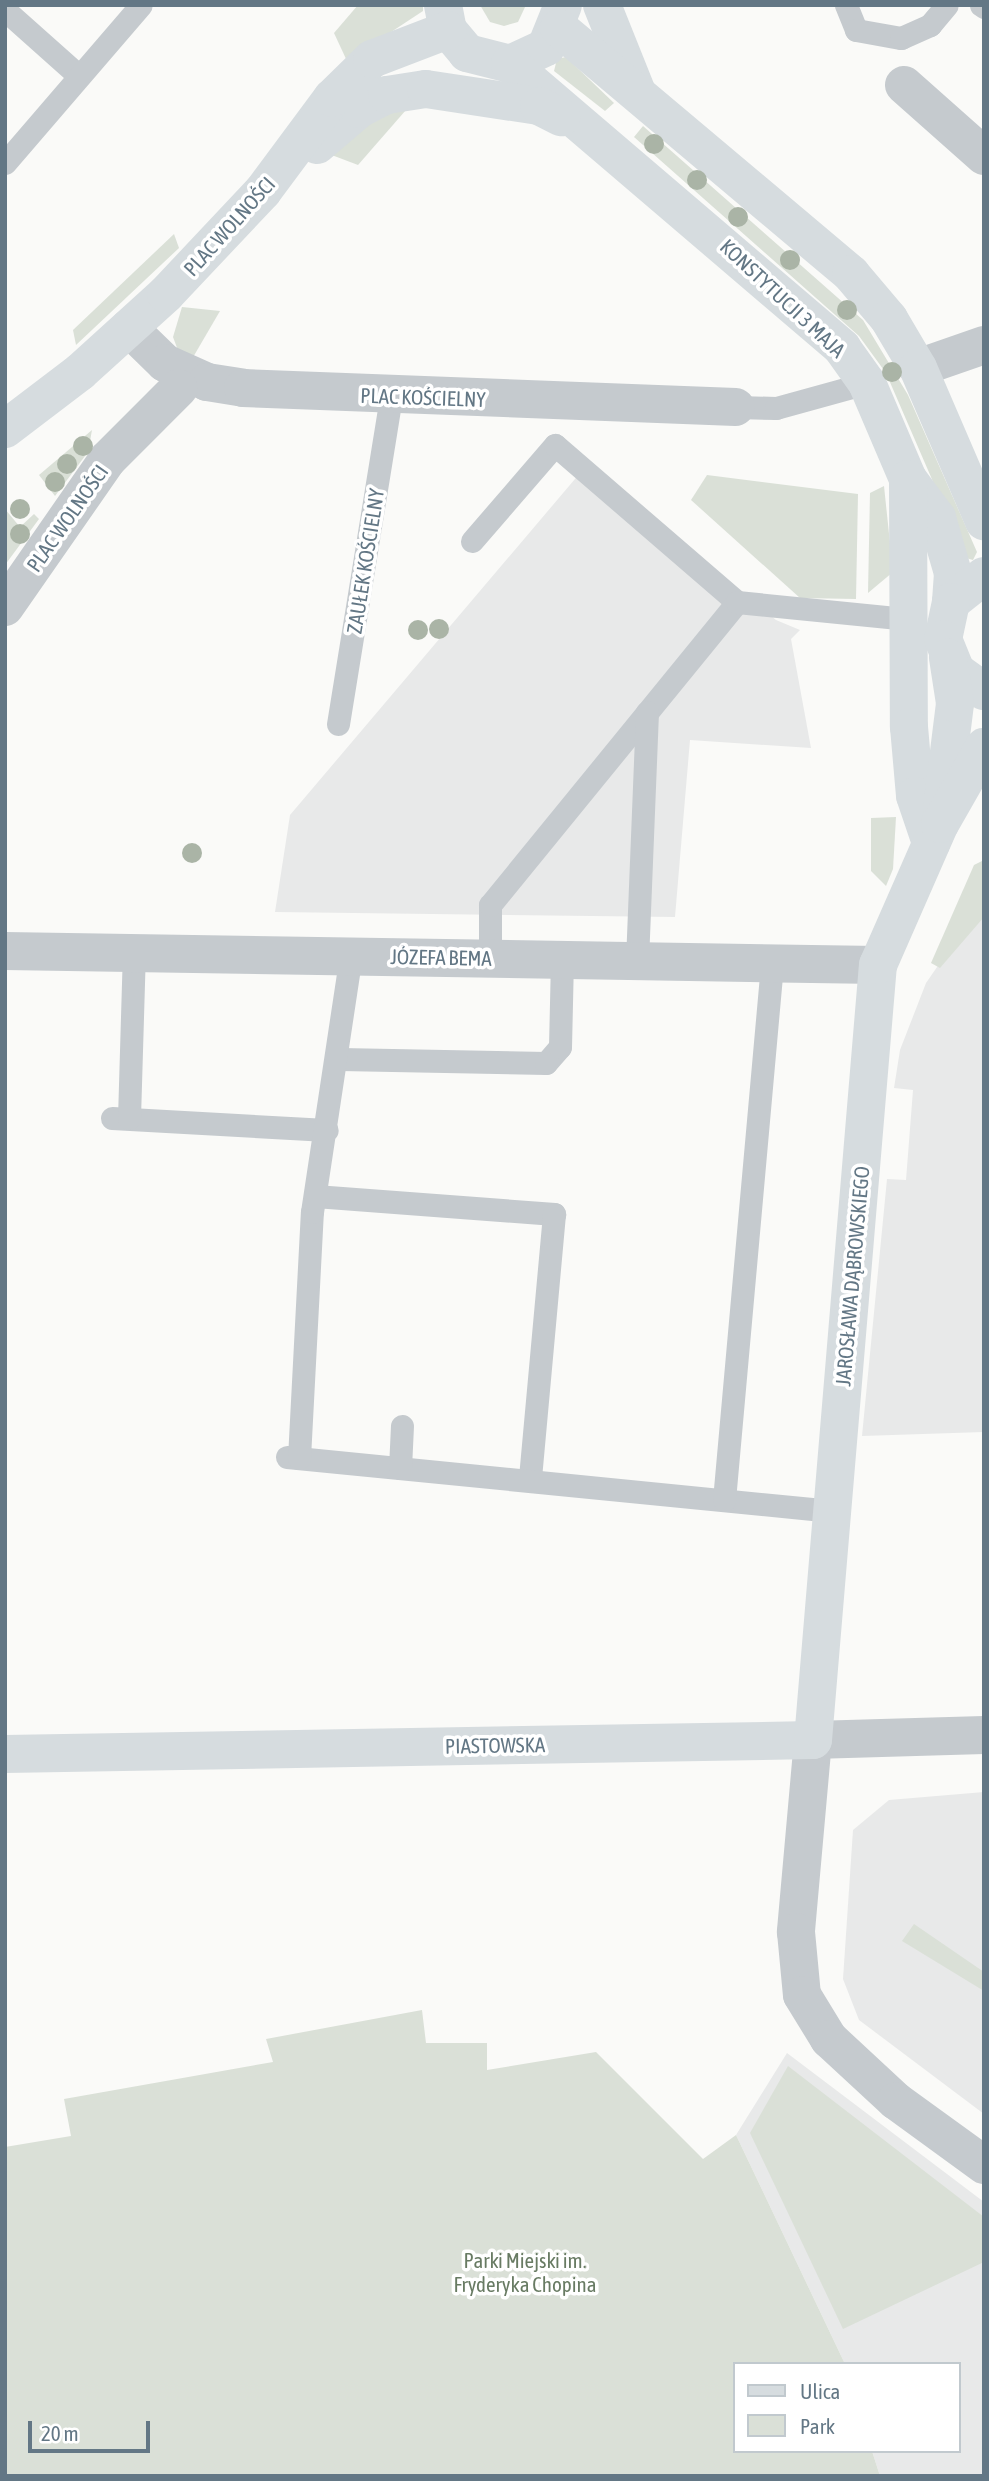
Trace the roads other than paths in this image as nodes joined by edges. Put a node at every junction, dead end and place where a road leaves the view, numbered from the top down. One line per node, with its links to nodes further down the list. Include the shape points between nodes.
1 (141, 5): 9 (lane)
2 (602, 5): 11 (street)
3 (846, 5): 4 (lane, via 856,30 901,38 930,24)
4 (947, 5)
5 (5, 10): 9 (lane)
6 (445, 17): 8 (street, via 467,53); 15 (street, PLAC WOLNOŚCI, via 372,59 332,98)
7 (561, 17): 8 (street, via 546,47); 11 (street)
8 (510, 64): 12 (street, KONSTYTUCJI 3 MAJA)
9 (79, 76): 14 (lane)
10 (904, 85): 13 (street)
11 (638, 95): 18 (street, via 850,274 889,319)
12 (601, 137): 15 (street, via 539,106 426,89 387,95 359,109); 19 (street, KONSTYTUCJI 3 MAJA, via 799,307)
13 (984, 156)
14 (5, 163)
15 (263, 191): 16 (street, PLAC WOLNOŚCI)
16 (129, 328): 21 (street, PLAC KOŚCIELNY, via 173,367 243,388); 24 (street, PLAC WOLNOŚCI)
17 (984, 345): 18 (street)
18 (918, 368): 23 (street)
19 (867, 383): 22 (lane, via 776,408); 26 (street, KONSTYTUCJI 3 MAJA)
20 (179, 388): 32 (street, PLAC WOLNOŚCI, via 132,432)
21 (391, 397): 22 (street, PLAC KOŚCIELNY); 37 (lane, ZAUŁEK KOŚCIELNY)
22 (736, 407)
23 (942, 419): 25 (street); 27 (street)
24 (5, 429)
25 (984, 471)
26 (908, 478): 31 (street, KONSTYTUCJI 3 MAJA, via 937,518 953,573); 33 (street)
27 (984, 521)
28 (472, 541): 30 (lane, via 555,445)
29 (984, 576): 31 (street)
30 (737, 602): 33 (lane); 36 (lane)
31 (951, 602): 34 (street, KONSTYTUCJI 3 MAJA, via 943,639)
32 (5, 607)
33 (908, 619): 39 (street, via 915,796)
34 (948, 658): 35 (street, via 966,682); 39 (street, JAROSŁAWA DĄBROWSKIEGO, via 955,704)
35 (984, 691)
36 (647, 712): 43 (lane, via 490,905); 45 (lane)
37 (338, 724)
38 (984, 747): 39 (street, JAROSŁAWA DĄBROWSKIEGO)
39 (935, 833): 47 (street, JAROSŁAWA DĄBROWSKIEGO)
40 (5, 951): 41 (street, JÓZEFA BEMA)
41 (134, 952): 42 (street, JÓZEFA BEMA); 49 (lane, via 121,1118)
42 (351, 955): 43 (street, JÓZEFA BEMA); 48 (lane)
43 (490, 958): 44 (street, JÓZEFA BEMA)
44 (562, 960): 45 (street, JÓZEFA BEMA); 48 (lane, via 560,1046 546,1063)
45 (637, 961): 46 (street, JÓZEFA BEMA)
46 (772, 964): 47 (street, JÓZEFA BEMA); 54 (lane)
47 (878, 965): 55 (street, JAROSŁAWA DĄBROWSKIEGO)
48 (340, 1059): 49 (lane)
49 (327, 1130): 50 (lane)
50 (315, 1196): 52 (lane, via 293,1458); 53 (lane, via 554,1214)
51 (402, 1426): 52 (lane)
52 (400, 1468): 53 (lane)
53 (530, 1480): 54 (lane)
54 (724, 1500): 55 (lane)
55 (832, 1511): 57 (street, JAROSŁAWA DĄBROWSKIEGO)
56 (984, 1735): 57 (street, PIASTOWSKA)
57 (813, 1740): 58 (street, PIASTOWSKA); 59 (street, via 796,1932 802,1994 829,2039 896,2101)
58 (5, 1754)
59 (984, 2165)

